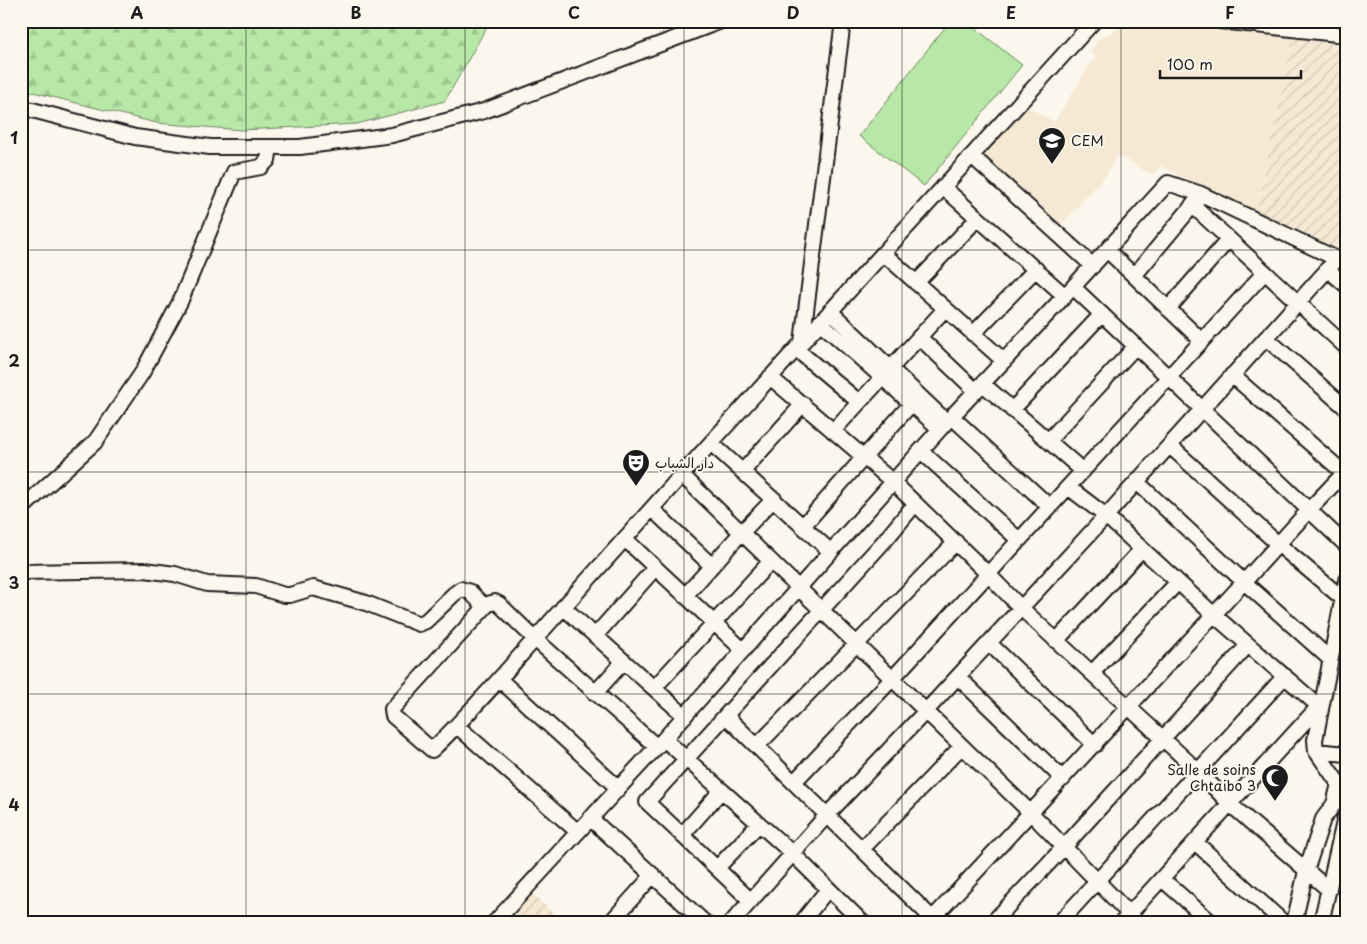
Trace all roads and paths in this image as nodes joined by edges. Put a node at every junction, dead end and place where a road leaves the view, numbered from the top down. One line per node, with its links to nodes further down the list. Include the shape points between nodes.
1 (721, 21): 7 (street, via 484,111 392,135 300,147)
2 (842, 21): 34 (street)
3 (1094, 21): 8 (street)
4 (1220, 21): 5 (street)
5 (1346, 35)
6 (21, 107): 7 (street, via 135,137 210,147)
7 (270, 147): 66 (street, via 268,160 261,167 234,172 180,302 142,373 95,442)
8 (972, 156): 9 (street); 16 (street)
9 (943, 187): 11 (street); 14 (street)
10 (1197, 200): 12 (street); 13 (street, via 1168,182); 15 (street); 20 (street)
11 (978, 218): 17 (street); 21 (street)
12 (1229, 239): 19 (street); 25 (street)
13 (1107, 250): 16 (street); 20 (street)
14 (883, 253): 21 (street); 27 (street)
15 (1341, 260): 18 (street)
16 (1093, 266): 23 (street)
17 (1036, 269): 23 (street); 30 (street)
18 (1327, 270): 22 (street); 24 (street)
19 (1265, 272): 24 (street); 33 (street)
20 (1134, 276): 25 (street)
21 (916, 283): 26 (street)
22 (1346, 285)
23 (1069, 291): 28 (street); 37 (street)
24 (1298, 302): 32 (street); 36 (street)
25 (1168, 308): 33 (street)
26 (945, 309): 30 (street); 31 (street)
27 (830, 311): 29 (street); 38 (street)
28 (1102, 314): 35 (street); 48 (street)
29 (820, 322): 34 (street); 38 (street)
30 (973, 334): 37 (street)
31 (919, 337): 38 (street); 42 (street)
32 (1266, 338): 39 (street); 46 (street)
33 (1202, 342): 41 (street)
34 (799, 345): 40 (street); 43 (street)
35 (1136, 346): 41 (street); 51 (street)
36 (1346, 347)
37 (1004, 361): 42 (street)
38 (886, 372): 43 (street); 44 (street); 49 (street)
39 (1232, 375): 47 (street); 58 (street)
40 (770, 377): 45 (street); 52 (street)
41 (1169, 377): 47 (street); 57 (street)
42 (979, 388): 48 (street); 49 (street)
43 (859, 402): 50 (street)
44 (912, 403): 49 (street); 55 (street)
45 (803, 404): 50 (street); 56 (street)
46 (1346, 408)
47 (1202, 409): 53 (street); 68 (street)
48 (1012, 410): 51 (street)
49 (946, 423): 54 (street); 65 (street)
50 (833, 431): 55 (street)
51 (1048, 441): 57 (street)
52 (711, 443): 56 (street); 59 (street)
53 (1170, 446): 61 (street); 75 (street)
54 (921, 451): 60 (street); 73 (street)
55 (864, 457): 60 (street); 70 (street)
56 (743, 471): 63 (street)
57 (1083, 471): 62 (street)
58 (1345, 472): 68 (street)
59 (682, 475): 67 (street); 71 (street)
60 (893, 482): 64 (street); 78 (street)
61 (1137, 482): 69 (street); 86 (street)
62 (1068, 487): 65 (street); 69 (street)
63 (774, 499): 70 (street); 71 (street)
64 (915, 504): 74 (street); 93 (street)
65 (1050, 507): 73 (street)
66 (21, 509)
67 (652, 509): 72 (street); 80 (street)
68 (1308, 510): 75 (street); 76 (street)
69 (1106, 516): 77 (street); 92 (street)
70 (802, 526): 78 (street)
71 (741, 532): 79 (street); 80 (street)
72 (625, 539): 81 (street); 91 (street)
73 (1019, 540): 83 (street)
74 (956, 542): 83 (street); 100 (street)
75 (1278, 544): 86 (street); 89 (street)
76 (1346, 545)
77 (1142, 549): 85 (street); 98 (street)
78 (831, 552): 87 (street)
79 (771, 561): 87 (street); 95 (street)
80 (712, 566): 88 (street)
81 (655, 568): 88 (street); 96 (street)
82 (21, 572): 90 (street, via 145,570 175,574 207,584 256,586 284,595 313,588 366,603 417,624 426,621 461,589 470,592)
83 (988, 574): 92 (street); 109 (street)
84 (1346, 581): 89 (street)
85 (1178, 582): 94 (street); 105 (street)
86 (1244, 582): 94 (street); 103 (street)
87 (799, 588): 93 (street); 102 (street)
88 (685, 596): 95 (street)
89 (1342, 598): 103 (street)
90 (485, 607): 97 (street, via 492,602 499,604); 117 (street, via 392,709 393,716 432,750)
91 (563, 607): 96 (street); 97 (street)
92 (1021, 608): 98 (street); 99 (street)
93 (821, 610): 100 (street); 116 (street)
94 (1214, 615): 101 (street); 113 (street)
95 (714, 623): 102 (street); 110 (street)
96 (595, 636): 104 (street)
97 (535, 639): 108 (street); 111 (street)
98 (1056, 641): 105 (street)
99 (989, 643): 107 (street); 120 (street)
100 (857, 645): 109 (street); 121 (street)
101 (1248, 645): 106 (street); 118 (street)
102 (743, 650): 115 (street)
103 (1330, 659): 112 (street)
104 (624, 661): 110 (street); 111 (street)
105 (1092, 673): 113 (street)
106 (1285, 676): 112 (street); 126 (street)
107 (958, 677): 114 (street); 127 (street)
108 (499, 679): 117 (street); 129 (street)
109 (892, 679): 114 (street); 128 (street)
110 (654, 688): 115 (street)
111 (595, 693): 119 (street)
112 (1320, 707): 123 (street, via 1314,740); 131 (street)
113 (1128, 708): 118 (street); 120 (street)
114 (926, 711): 122 (street); 133 (street)
115 (685, 716): 119 (street)
116 (726, 716): 121 (street); 125 (street)
117 (457, 726): 138 (street)
118 (1162, 739): 126 (street); 141 (street)
119 (660, 743): 125 (street); 129 (street)
120 (1095, 744): 127 (street)
121 (757, 746): 128 (street)
122 (962, 746): 132 (street); 142 (street)
123 (1316, 751): 124 (street); 135 (street, via 1339,784 1334,804)
124 (1346, 754)
125 (686, 759): 130 (street); 139 (street, via 647,802)
126 (1198, 771): 131 (street); 148 (street)
127 (1063, 779): 132 (street)
128 (794, 782): 133 (street)
129 (618, 788): 134 (street)
130 (721, 791): 137 (street); 139 (street)
131 (1230, 804): 140 (street); 145 (street)
132 (1032, 813): 141 (street); 153 (street)
133 (827, 815): 142 (street); 143 (street)
134 (590, 818): 138 (street); 146 (street)
135 (1323, 819): 136 (street); 145 (street)
136 (1345, 821): 150 (street)
137 (759, 824): 143 (street); 144 (street)
138 (578, 832): 155 (street)
139 (682, 835): 144 (street)
140 (1195, 842): 147 (street); 163 (street)
141 (1064, 847): 148 (street); 160 (street)
142 (862, 849): 153 (street)
143 (792, 853): 149 (street); 151 (street)
144 (717, 868): 151 (street)
145 (1306, 871): 150 (street); 164 (street)
146 (653, 876): 154 (street); 156 (street)
147 (1162, 879): 152 (street); 162 (street)
148 (1097, 881): 152 (street); 161 (street)
149 (828, 889): 158 (street); 159 (street)
150 (1328, 890): 165 (street)
151 (751, 901): 157 (street)
152 (1129, 920)
153 (935, 921)
154 (612, 922)
155 (494, 923)
156 (705, 923)
157 (731, 923)
158 (801, 923)
159 (863, 923)
160 (992, 923)
161 (1059, 923)
162 (1212, 923)
163 (1284, 923)
164 (1294, 923)
165 (1321, 923)

